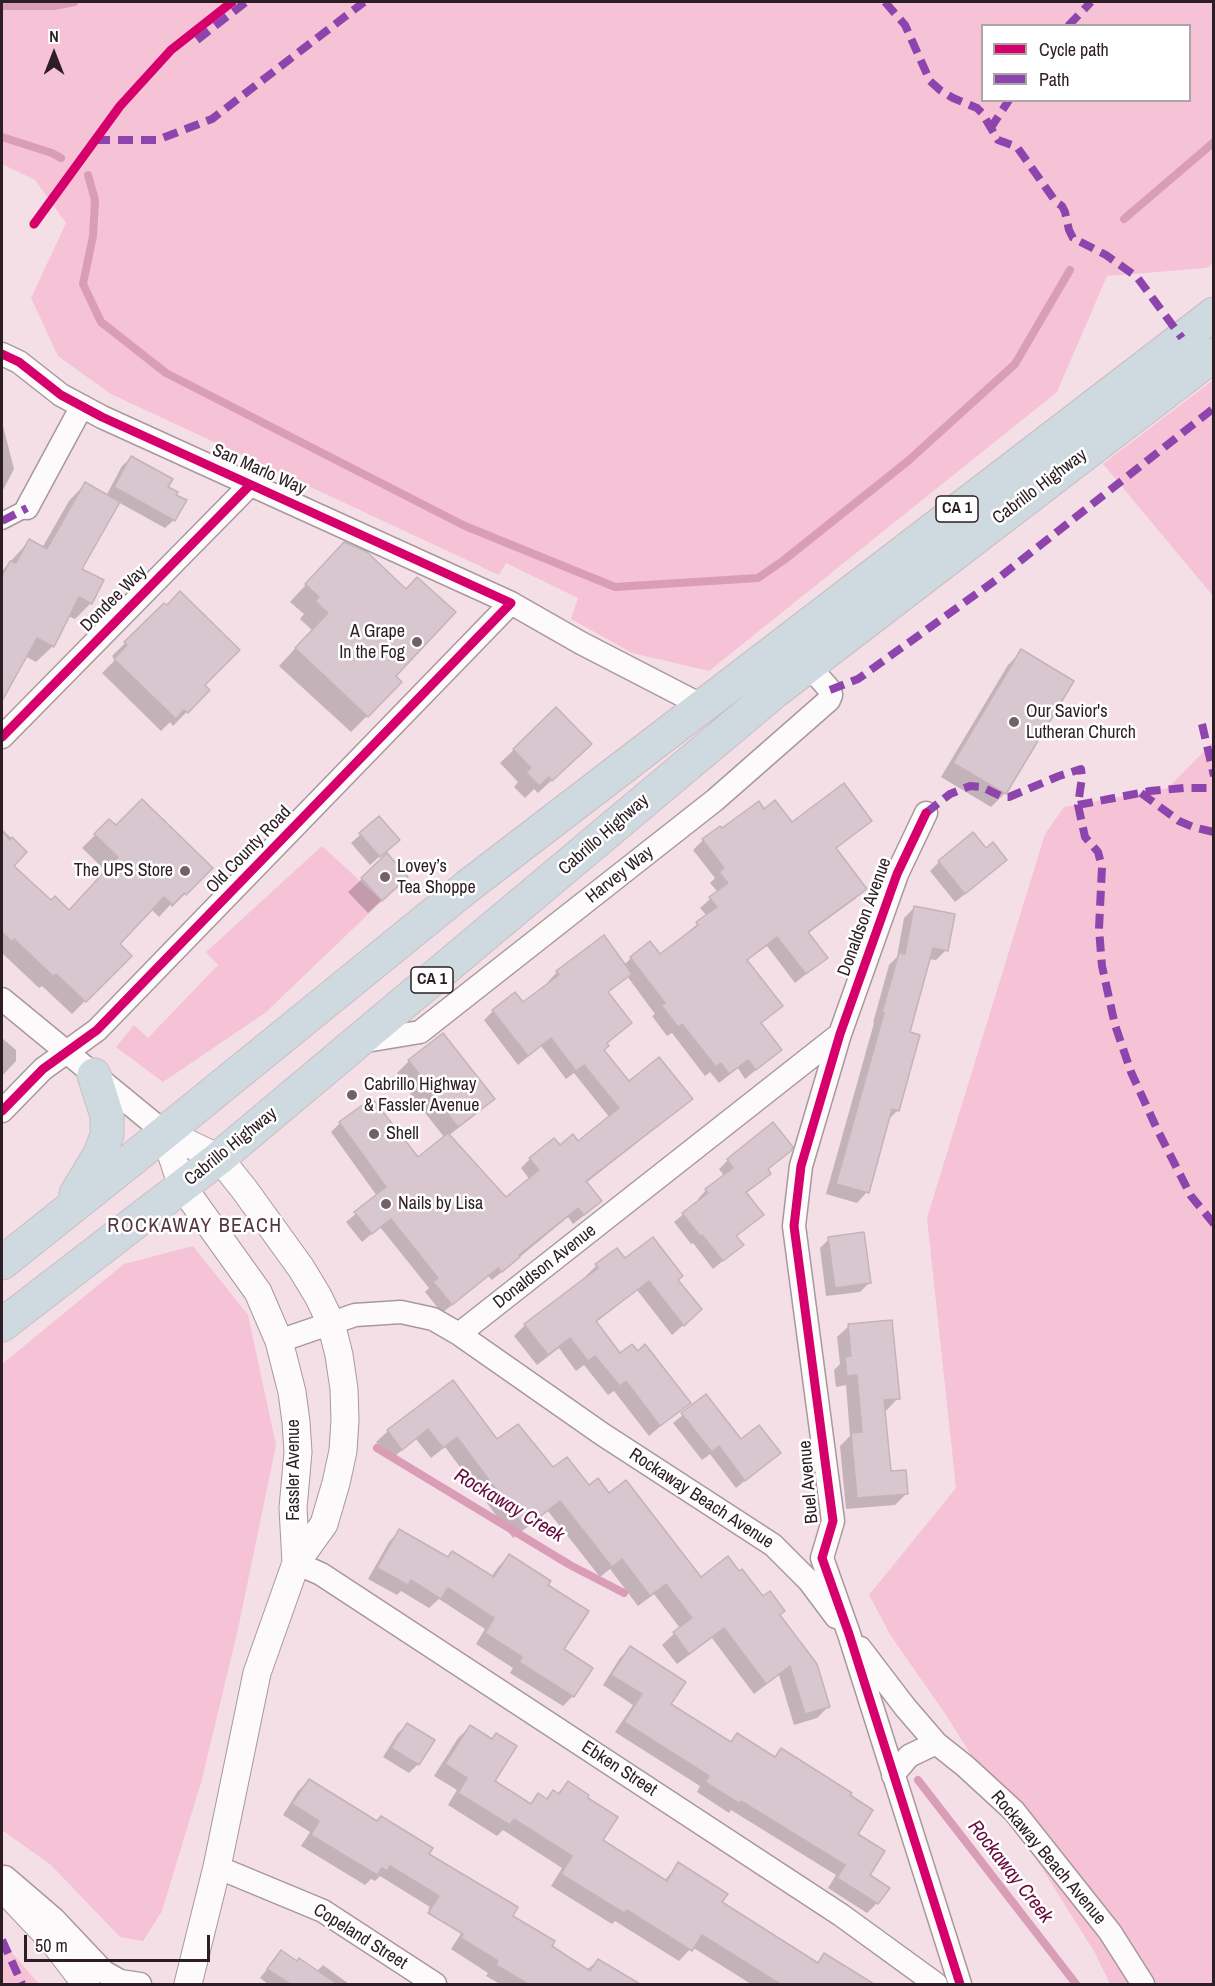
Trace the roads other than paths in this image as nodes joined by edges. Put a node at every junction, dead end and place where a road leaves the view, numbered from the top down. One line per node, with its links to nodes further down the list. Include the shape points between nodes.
1 (1214, 314): 10 (highway, Cabrillo Highway / CA 1)
2 (1214, 356): 9 (highway, Cabrillo Highway / CA 1)
3 (10, 358): 4 (street, San Marlo Way)
4 (82, 406): 5 (street, San Marlo Way); 6 (street)
5 (250, 484): 8 (street, San Marlo Way); 11 (street, Dondee Way)
6 (27, 508): 7 (street)
7 (2, 521)
8 (511, 603): 10 (street, San Marlo Way); 16 (street, Old County Road, via 97,1030)
9 (808, 665): 15 (highway, Cabrillo Highway / CA 1); 15 (street, Harvey Way, via 830,690 829,700 716,800 420,1032)
10 (703, 706): 19 (highway, Cabrillo Highway / CA 1, via 468,886)
11 (2, 737)
12 (926, 813): 14 (street, Donaldson Avenue, via 897,874)
13 (2, 999): 16 (street)
14 (840, 1034): 26 (street, Donaldson Avenue); 29 (street, Buel Avenue, via 801,1166 794,1226 833,1521 822,1558)
15 (358, 1042): 20 (highway, Cabrillo Highway / CA 1)
16 (67, 1052): 17 (street); 18 (street, Old County Road, via 43,1069)
17 (94, 1075): 19 (street); 22 (highway, via 105,1104 105,1146)
18 (2, 1111)
19 (164, 1132): 20 (street, Fassler Avenue); 21 (street, Fassler Avenue); 22 (highway, Cabrillo Highway / CA 1)
20 (219, 1158): 21 (highway, Cabrillo Highway / CA 1); 24 (street, Fassler Avenue, via 302,1268)
21 (182, 1186): 25 (highway, Cabrillo Highway / CA 1); 27 (street, Fassler Avenue, via 258,1292)
22 (63, 1214): 23 (highway, Cabrillo Highway / CA 1)
23 (2, 1263)
24 (331, 1323): 26 (street, Rockaway Beach Avenue, via 355,1315 401,1312 433,1319); 27 (street, Rockaway Beach Avenue); 28 (street, Fassler Avenue, via 344,1389 343,1451 324,1524)
25 (2, 1324)
26 (459, 1334): 29 (street, Rockaway Beach Avenue, via 602,1434 773,1545 809,1581)
27 (279, 1341): 28 (street, Fassler Avenue, via 296,1422)
28 (296, 1563): 32 (street, Fassler Avenue, via 257,1673); 39 (street, Ebken Street, via 321,1574 831,1909)
29 (849, 1634): 30 (street, Rockaway Beach Avenue); 31 (street, Buel Avenue)
30 (936, 1743): 31 (street, via 909,1756); 41 (street, Rockaway Beach Avenue, via 1014,1812 1110,1932)
31 (893, 1775): 40 (street, Buel Avenue)
32 (217, 1867): 37 (street, Fassler Avenue); 38 (street, Copeland Street, via 323,1911)
33 (2, 1875): 36 (street, via 54,1919 104,1972 120,1981)
34 (2, 1887): 35 (street, via 53,1941)
35 (86, 1984)
36 (140, 1984)
37 (188, 1984)
38 (435, 1984)
39 (936, 1984)
40 (960, 1984)
41 (1143, 1984)

